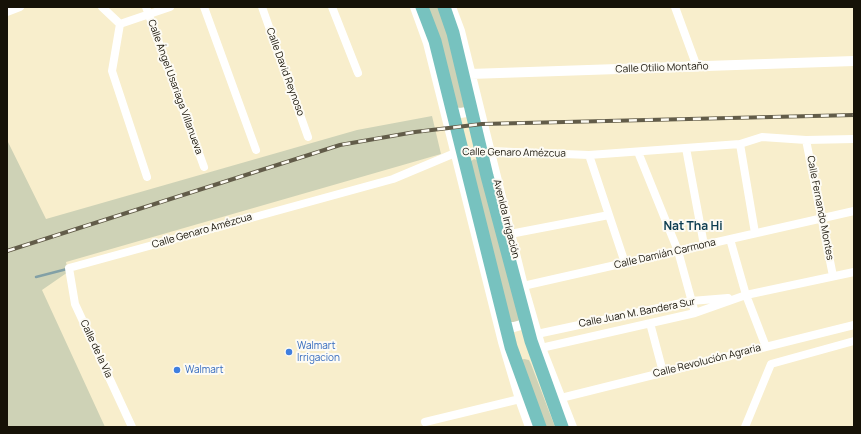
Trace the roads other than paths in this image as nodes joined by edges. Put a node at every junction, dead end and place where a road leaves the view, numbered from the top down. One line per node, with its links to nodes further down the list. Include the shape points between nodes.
1 (20, 7): 13 (street)
2 (102, 7): 14 (street)
3 (170, 7): 12 (street)
4 (204, 7): 26 (street)
5 (262, 7): 21 (street, Calle David Reynoso)
6 (332, 7): 17 (street)
7 (415, 7): 20 (street)
8 (422, 7): 63 (main road, via 435,41 511,347)
9 (444, 7): 64 (main road, Avenida Irrigación, via 453,33 487,176 531,341)
10 (451, 7): 18 (street, Avenida Irrigación, via 460,31)
11 (675, 7): 16 (street)
12 (147, 11): 14 (street); 31 (street, Calle Ángel Usariaga Villanueva)
13 (7, 12)
14 (120, 24): 32 (street, via 112,71)
15 (854, 61): 16 (street, Calle Otilio Montaño)
16 (698, 67): 18 (street, Calle Otilio Montaño)
17 (358, 73)
18 (470, 74): 19 (street, Avenida Irrigación)
19 (476, 101): 20 (street, via 468,111 460,113 453,112); 27 (street, Avenida Irrigación)
20 (444, 104): 28 (street)
21 (308, 137)
22 (854, 138): 23 (street, Calle Genaro Amézcua)
23 (806, 140): 24 (street, Calle Genaro Amézcua, via 762,137); 35 (street, Calle Fernando Montes)
24 (740, 144): 25 (street, Calle Genaro Amézcua); 36 (street)
25 (686, 148): 29 (street, Calle Genaro Amézcua); 39 (street)
26 (256, 150)
27 (489, 151): 28 (street, Calle Genaro Amézcua); 30 (street, Calle Genaro Amézcua); 37 (street, Avenida Irrigación)
28 (455, 152): 42 (street, Calle Genaro Amézcua, via 393,179); 50 (street)
29 (638, 152): 30 (street, Calle Genaro Amézcua); 40 (street)
30 (589, 155): 34 (street)
31 (204, 167)
32 (147, 177)
33 (854, 211): 35 (street, Calle Damián Carmona)
34 (609, 215): 37 (street); 41 (street)
35 (822, 218): 36 (street, Calle Damián Carmona); 44 (street, Calle Fernando Montes)
36 (756, 233): 38 (street, Calle Damián Carmona)
37 (510, 234): 45 (street, Avenida Irrigación)
38 (730, 239): 39 (street, Calle Damián Carmona); 46 (street)
39 (704, 245): 40 (street, Calle Damián Carmona)
40 (678, 251): 41 (street, Calle Damián Carmona); 47 (street)
41 (625, 263): 45 (street, Calle Damián Carmona)
42 (69, 268): 61 (street, Calle de la Vía, via 74,304)
43 (854, 272): 44 (street, Calle Juan M. Bandera Sur)
44 (833, 276): 46 (street, Calle Juan M. Bandera Sur)
45 (523, 286): 49 (street, Avenida Irrigación)
46 (742, 296): 47 (street, Calle Juan M. Bandera Sur); 48 (street, Calle Juan M. Bandera Sur); 55 (street)
47 (691, 301): 48 (street); 53 (street, Calle Juan M. Bandera Sur)
48 (695, 313): 51 (street, Calle Juan M. Bandera Sur)
49 (531, 314): 50 (street, via 524,322 514,327); 53 (street, Avenida Irrigación)
50 (498, 322): 59 (street)
51 (650, 323): 56 (street, Calle Juan M. Bandera Sur); 57 (street)
52 (854, 325): 55 (street, Calle Revolución Agraria)
53 (537, 334): 56 (street, Avenida Irrigación)
54 (854, 341): 66 (street, via 771,364)
55 (766, 347): 57 (street, Calle Revolución Agraria)
56 (542, 348): 58 (street, Avenida Irrigación)
57 (663, 372): 58 (street, Calle Revolución Agraria)
58 (561, 398): 65 (street, Avenida Irrigación)
59 (520, 399): 60 (street); 62 (street)
60 (425, 422)
61 (132, 427)
62 (530, 427)
63 (540, 427)
64 (562, 427)
65 (572, 427)
66 (745, 427)

